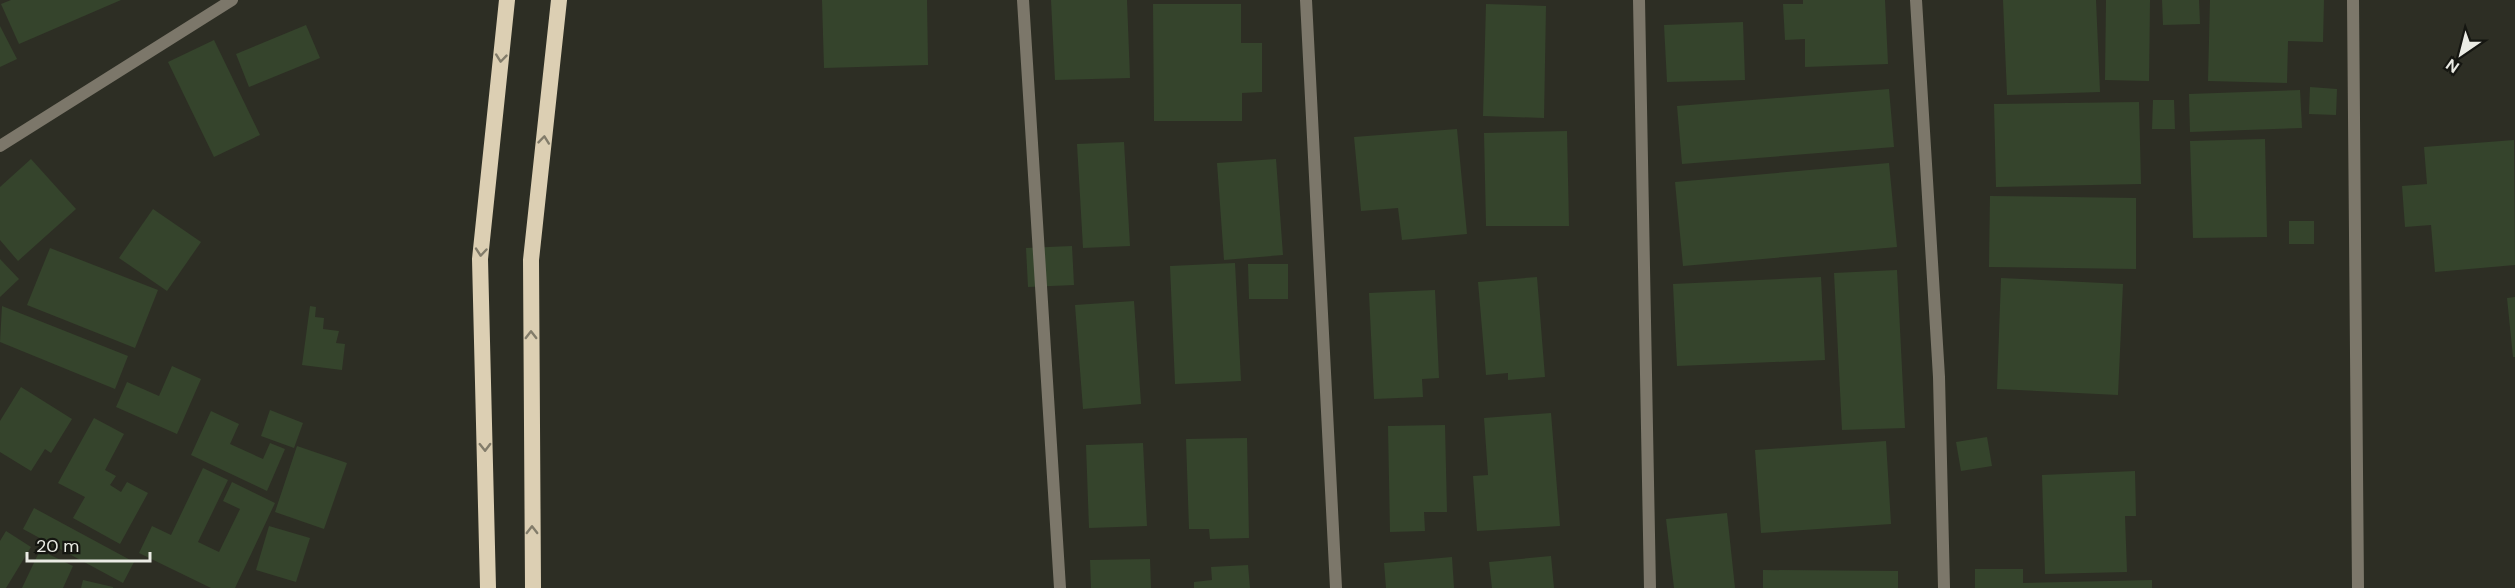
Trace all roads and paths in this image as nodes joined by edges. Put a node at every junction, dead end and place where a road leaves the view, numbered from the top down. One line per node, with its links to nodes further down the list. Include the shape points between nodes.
1 (231, 0): 9 (street)
2 (507, 0): 10 (highway, one-way to 10, via 480,259)
3 (559, 0): 11 (highway, one-way to 3, via 531,260)
4 (1023, 0): 12 (street)
5 (1306, 0): 13 (street)
6 (1639, 0): 14 (street)
7 (1916, 0): 15 (street, via 1939,377)
8 (2353, 0): 16 (street)
9 (0, 147)
10 (488, 588)
11 (533, 588)
12 (1060, 588)
13 (1336, 588)
14 (1650, 588)
15 (1944, 588)
16 (2358, 588)

